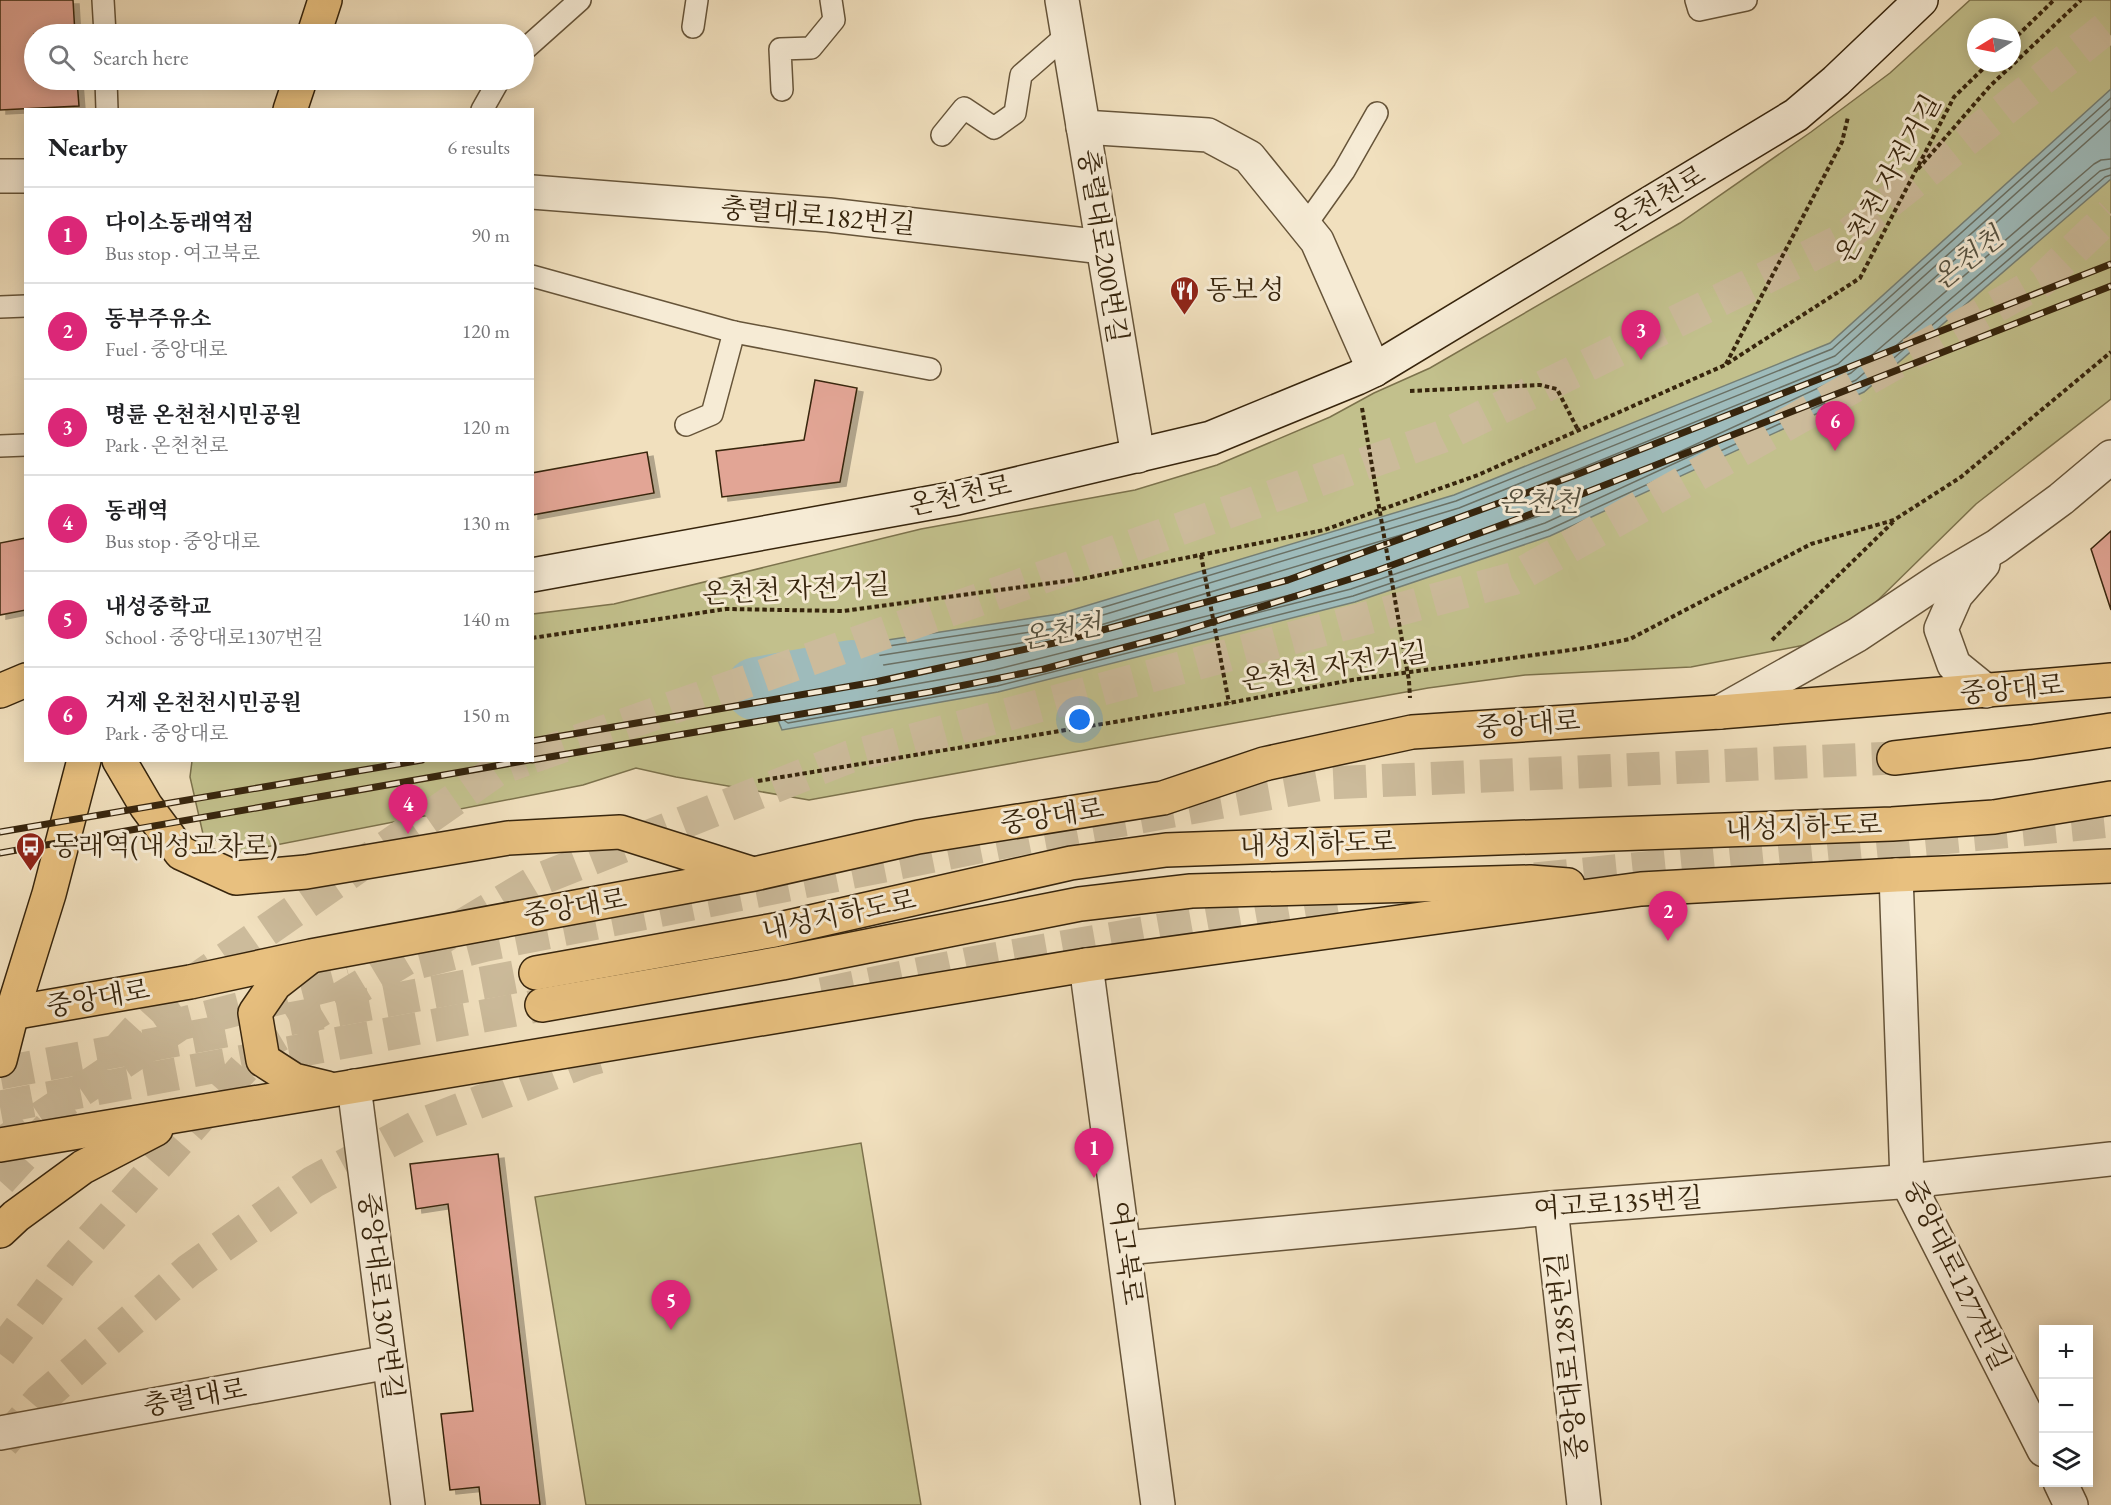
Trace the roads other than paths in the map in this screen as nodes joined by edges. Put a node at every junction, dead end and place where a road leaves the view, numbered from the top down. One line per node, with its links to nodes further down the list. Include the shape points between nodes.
1 (103, 0): 10 (lane)
2 (325, 0): 11 (main road)
3 (580, 0): 14 (lane)
4 (697, 0): 12 (lane)
5 (831, 0): 18 (lane, via 834,20 811,48 780,50)
6 (1062, 0): 13 (street, 충렬대로200번길)
7 (1696, 0): 8 (lane, via 1699,9)
8 (1746, 0)
9 (1921, 0): 35 (street, 온천천로, via 1796,115)
10 (104, 24)
11 (317, 24)
12 (693, 27)
13 (1067, 35): 23 (street, 충렬대로200번길); 24 (lane, via 1021,75 1015,113 994,128 964,108)
14 (534, 41)
15 (106, 90): 19 (lane)
16 (297, 90): 20 (main road)
17 (493, 90): 21 (lane)
18 (782, 90)
19 (107, 108)
20 (291, 108)
21 (483, 108)
22 (1377, 113): 28 (lane, via 1344,171)
23 (1083, 128): 28 (street, via 1208,135 1249,157); 29 (street, 충렬대로200번길)
24 (942, 135)
25 (0, 176): 26 (street)
26 (24, 176)
27 (534, 192): 29 (street, 충렬대로182번길, via 829,215)
28 (1305, 226): 35 (street, via 1317,241)
29 (1103, 247): 39 (street, 충렬대로200번길)
30 (534, 277): 33 (lane)
31 (24, 306): 32 (lane)
32 (0, 307)
33 (734, 332): 34 (lane); 36 (lane, via 712,414)
34 (930, 369)
35 (1374, 370): 39 (street, 온천천로, via 1211,438)
36 (686, 425)
37 (24, 445): 38 (lane)
38 (0, 446)
39 (1138, 456): 42 (street, 온천천로, via 957,498)
40 (2111, 457): 41 (street)
41 (1997, 546): 48 (street, via 1956,595 1941,629 1954,665); 49 (street, via 1857,635)
42 (534, 575)
43 (24, 674): 44 (street)
44 (0, 678)
45 (24, 681): 47 (main road)
46 (2111, 681): 48 (main road, 중앙대로)
47 (0, 691)
48 (1986, 691): 49 (main road, 중앙대로)
49 (1720, 712): 56 (main road, 중앙대로, via 1412,732 1264,764 1163,798 918,837)
50 (2111, 730): 51 (main road)
51 (1894, 758)
52 (83, 762): 63 (main road, via 49,894)
53 (119, 762): 56 (main road, via 181,853 236,878 306,872 508,838 620,832)
54 (2111, 798): 61 (main road, 내성지하도로, via 1994,817 1892,824 1166,850 1071,863 776,930)
55 (2111, 866): 57 (main road)
56 (754, 874): 59 (main road, 중앙대로)
57 (1896, 875): 58 (main road); 69 (street, 중앙대로1277번길)
58 (1641, 889): 60 (main road); 62 (main road, 내성지하도로, via 1530,882 1191,891 1080,904 782,963)
59 (311, 956): 63 (main road, 중앙대로); 65 (main road, via 275,984 255,1013 263,1060 294,1080)
60 (1086, 965): 65 (main road); 72 (street, 여고북로)
61 (536, 973)
62 (542, 1005)
63 (6, 1014): 64 (main road)
64 (0, 1060)
65 (344, 1088): 66 (main road); 73 (street, 중앙대로1307번길)
66 (182, 1116): 67 (main road); 71 (main road, via 83,1167)
67 (0, 1145)
68 (2111, 1159): 69 (street, 여고로135번길)
69 (1907, 1181): 70 (street, 여고로135번길); 75 (street, 중앙대로1277번길)
70 (1551, 1208): 72 (street, 여고로135번길); 79 (street, 중앙대로1285번길)
71 (0, 1231)
72 (1125, 1248): 78 (street, 여고북로)
73 (389, 1362): 74 (street, 충렬대로); 77 (street, 중앙대로1307번길)
74 (0, 1433)
75 (2039, 1442)
76 (2062, 1487): 80 (street)
77 (408, 1505)
78 (1158, 1505)
79 (1584, 1505)
80 (2071, 1505)

